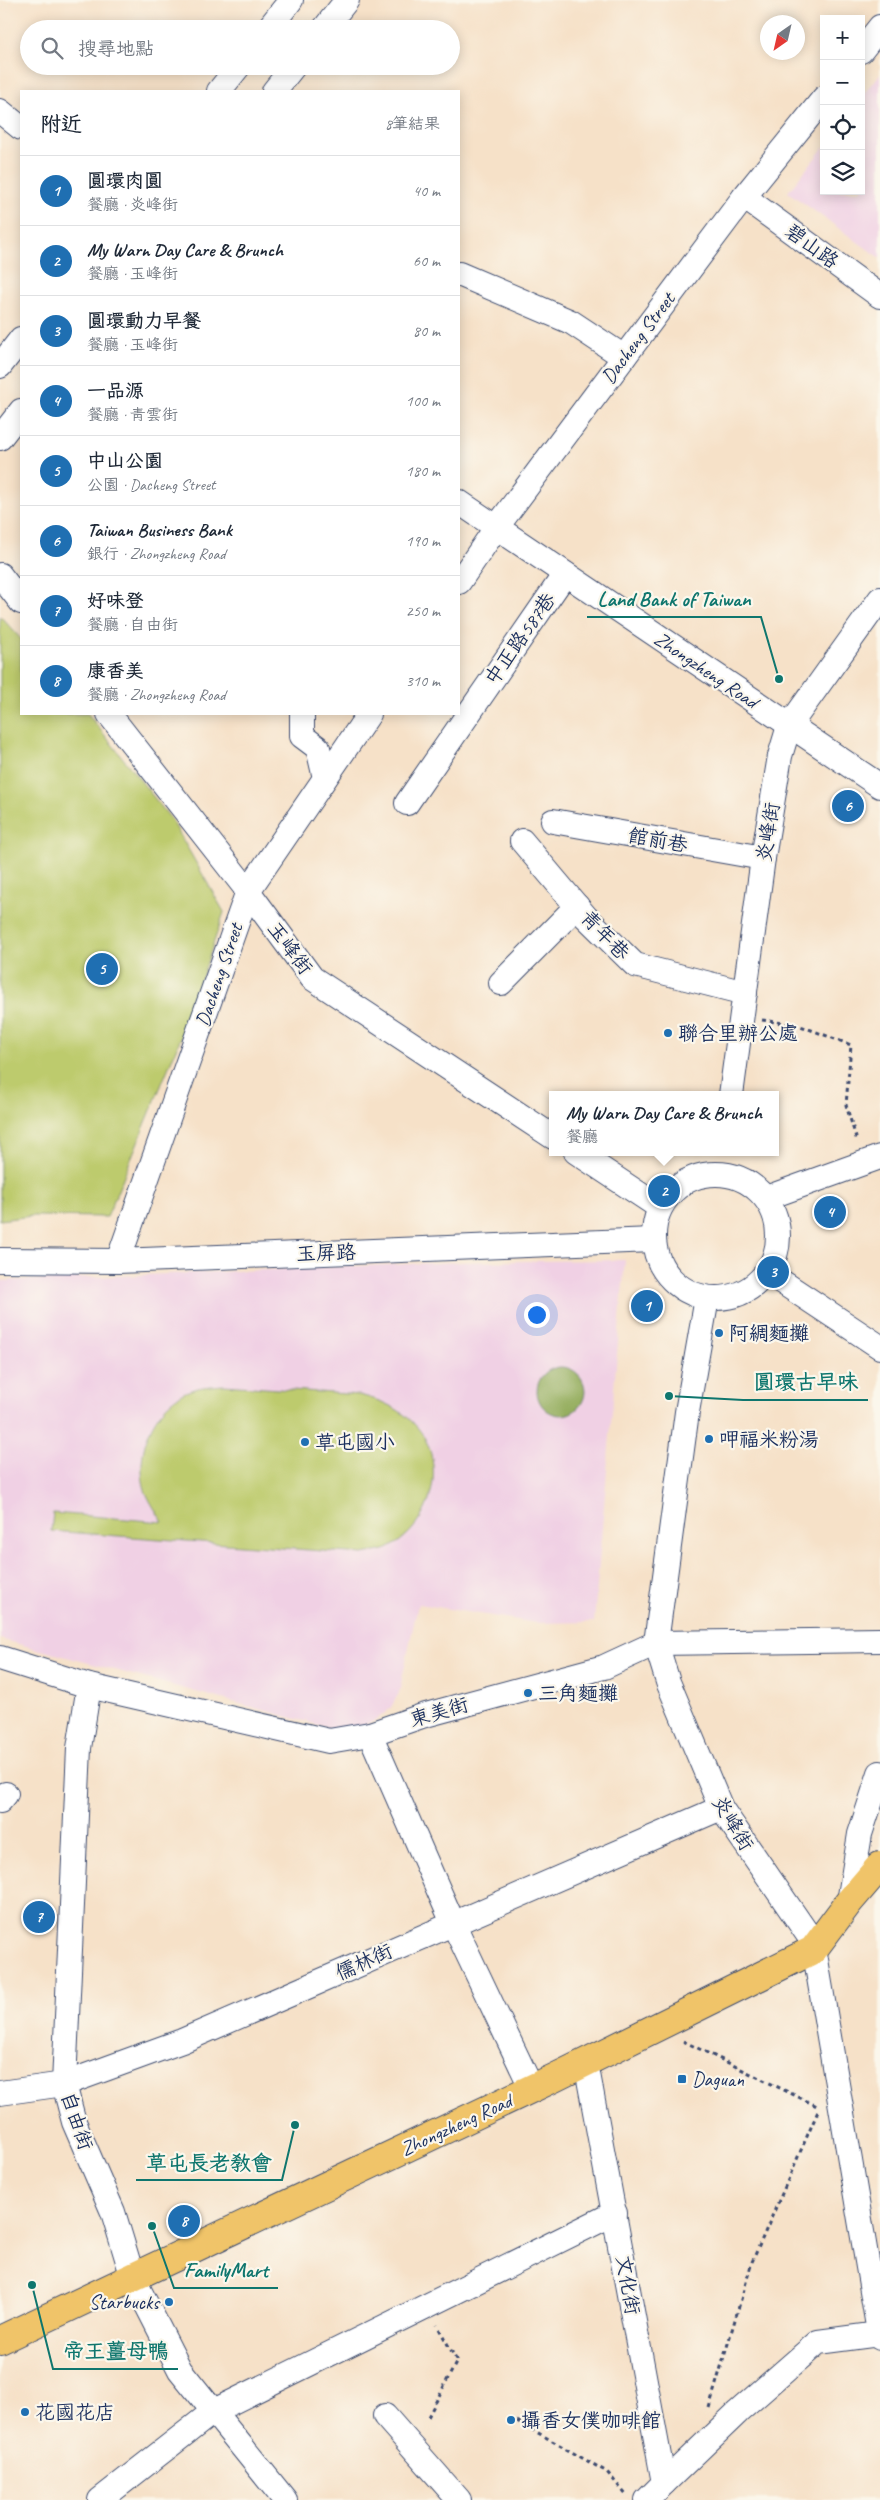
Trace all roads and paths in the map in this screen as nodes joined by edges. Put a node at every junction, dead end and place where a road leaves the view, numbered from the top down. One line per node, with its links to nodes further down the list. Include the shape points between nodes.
1 (291, 0): 3 (street)
2 (347, 0): 4 (street)
3 (275, 20)
4 (331, 20)
5 (880, 27): 6 (street)
6 (865, 46)
7 (232, 75): 9 (street)
8 (287, 75): 10 (street)
9 (220, 90)
10 (275, 90)
11 (820, 103): 14 (street, Dacheng Street)
12 (0, 111): 13 (street)
13 (20, 127)
14 (744, 197): 16 (street, 碧山路); 18 (street, Dacheng Street)
15 (460, 274): 18 (street, via 571,322)
16 (880, 296)
17 (20, 340): 19 (street)
18 (624, 357): 23 (street, Dacheng Street)
19 (0, 366)
20 (20, 412): 21 (street)
21 (0, 438)
22 (460, 503): 23 (street, Zhongzheng Road)
23 (496, 528): 24 (street, Zhongzheng Road); 26 (street, Dacheng Street)
24 (565, 574): 32 (street, Zhongzheng Road); 35 (street, 中正路587巷)
25 (0, 575): 28 (street)
26 (460, 581)
27 (880, 599): 32 (street, 炎峰街)
28 (20, 601)
29 (110, 715): 39 (street, 玉峰街)
30 (302, 715): 33 (street, via 302,736 318,748)
31 (368, 715): 33 (street, Dacheng Street)
32 (789, 726): 34 (street, Zhongzheng Road); 38 (street, 炎峰街, via 780,756)
33 (325, 778): 39 (street, Dacheng Street)
34 (880, 786)
35 (407, 803)
36 (552, 821): 38 (street, 館前巷)
37 (522, 841): 40 (street, 青年巷)
38 (763, 858): 42 (street, 炎峰街)
39 (248, 891): 45 (street, 玉峰街, via 312,978); 53 (street, Dacheng Street)
40 (577, 906): 41 (street); 42 (street, 青年巷, via 635,966)
41 (501, 983)
42 (745, 993): 43 (street, 炎峰街)
43 (742, 1018): 44 (street, 炎峰街); 47 (path, via 798,1024 851,1045 846,1105)
44 (732, 1091)
45 (549, 1134)
46 (582, 1156): 50 (street)
47 (872, 1160): 49 (street)
48 (722, 1163): 49 (street); 50 (street, via 685,1181 670,1192)
49 (766, 1198): 54 (street, via 775,1216 779,1235 776,1255)
50 (659, 1207): 51 (street)
51 (653, 1240): 53 (street, 玉屏路); 55 (street, via 658,1260 670,1278 687,1291)
52 (0, 1260): 53 (street, 玉屏路)
53 (118, 1261)
54 (767, 1272): 55 (street, via 756,1285 741,1293); 56 (street)
55 (707, 1298): 58 (street, 炎峰街, via 687,1412)
56 (880, 1347)
57 (880, 1640): 58 (street, 東美街)
58 (656, 1643): 61 (street, 東美街, via 604,1666 422,1716); 63 (street, 炎峰街, via 668,1682)
59 (0, 1658): 60 (street, 東美街)
60 (88, 1686): 61 (street, 東美街, via 329,1741); 71 (street, 自由街, via 79,1748)
61 (370, 1734): 66 (street)
62 (880, 1773): 65 (street, via 860,1834)
63 (721, 1808): 66 (street, 儒林街); 67 (street, 炎峰街, via 813,1942)
64 (880, 1866): 65 (main road, Zhongzheng Road)
65 (848, 1902): 67 (main road, Zhongzheng Road)
66 (453, 1923): 71 (street, 儒林街, via 182,2041); 72 (street)
67 (813, 1950): 68 (main road, Zhongzheng Road); 70 (street, 炎峰街)
68 (657, 2028): 69 (main road, Zhongzheng Road); 74 (path)
69 (586, 2063): 72 (main road, Zhongzheng Road); 75 (street, 文化街)
70 (836, 2073): 74 (path); 78 (street, 炎峰街)
71 (64, 2084): 73 (street, 儒林街); 76 (street, 自由街, via 74,2122 113,2212)
72 (532, 2089): 76 (main road, Zhongzheng Road)
73 (0, 2094)
74 (820, 2107): 81 (path, via 752,2262)
75 (615, 2213): 77 (street); 85 (street, 文化街)
76 (133, 2278): 79 (main road, Zhongzheng Road); 80 (street, 自由街, via 180,2370)
77 (427, 2305): 80 (street); 83 (path, via 457,2361)
78 (880, 2336): 85 (street, via 818,2342)
79 (0, 2340)
80 (214, 2411): 86 (street); 87 (street, 自由街)
81 (707, 2414)
82 (385, 2416): 88 (street)
83 (428, 2417)
84 (518, 2421): 89 (path, via 607,2472)
85 (664, 2483): 90 (street)
86 (100, 2500)
87 (285, 2500)
88 (459, 2500)
89 (630, 2500)
90 (647, 2500)

